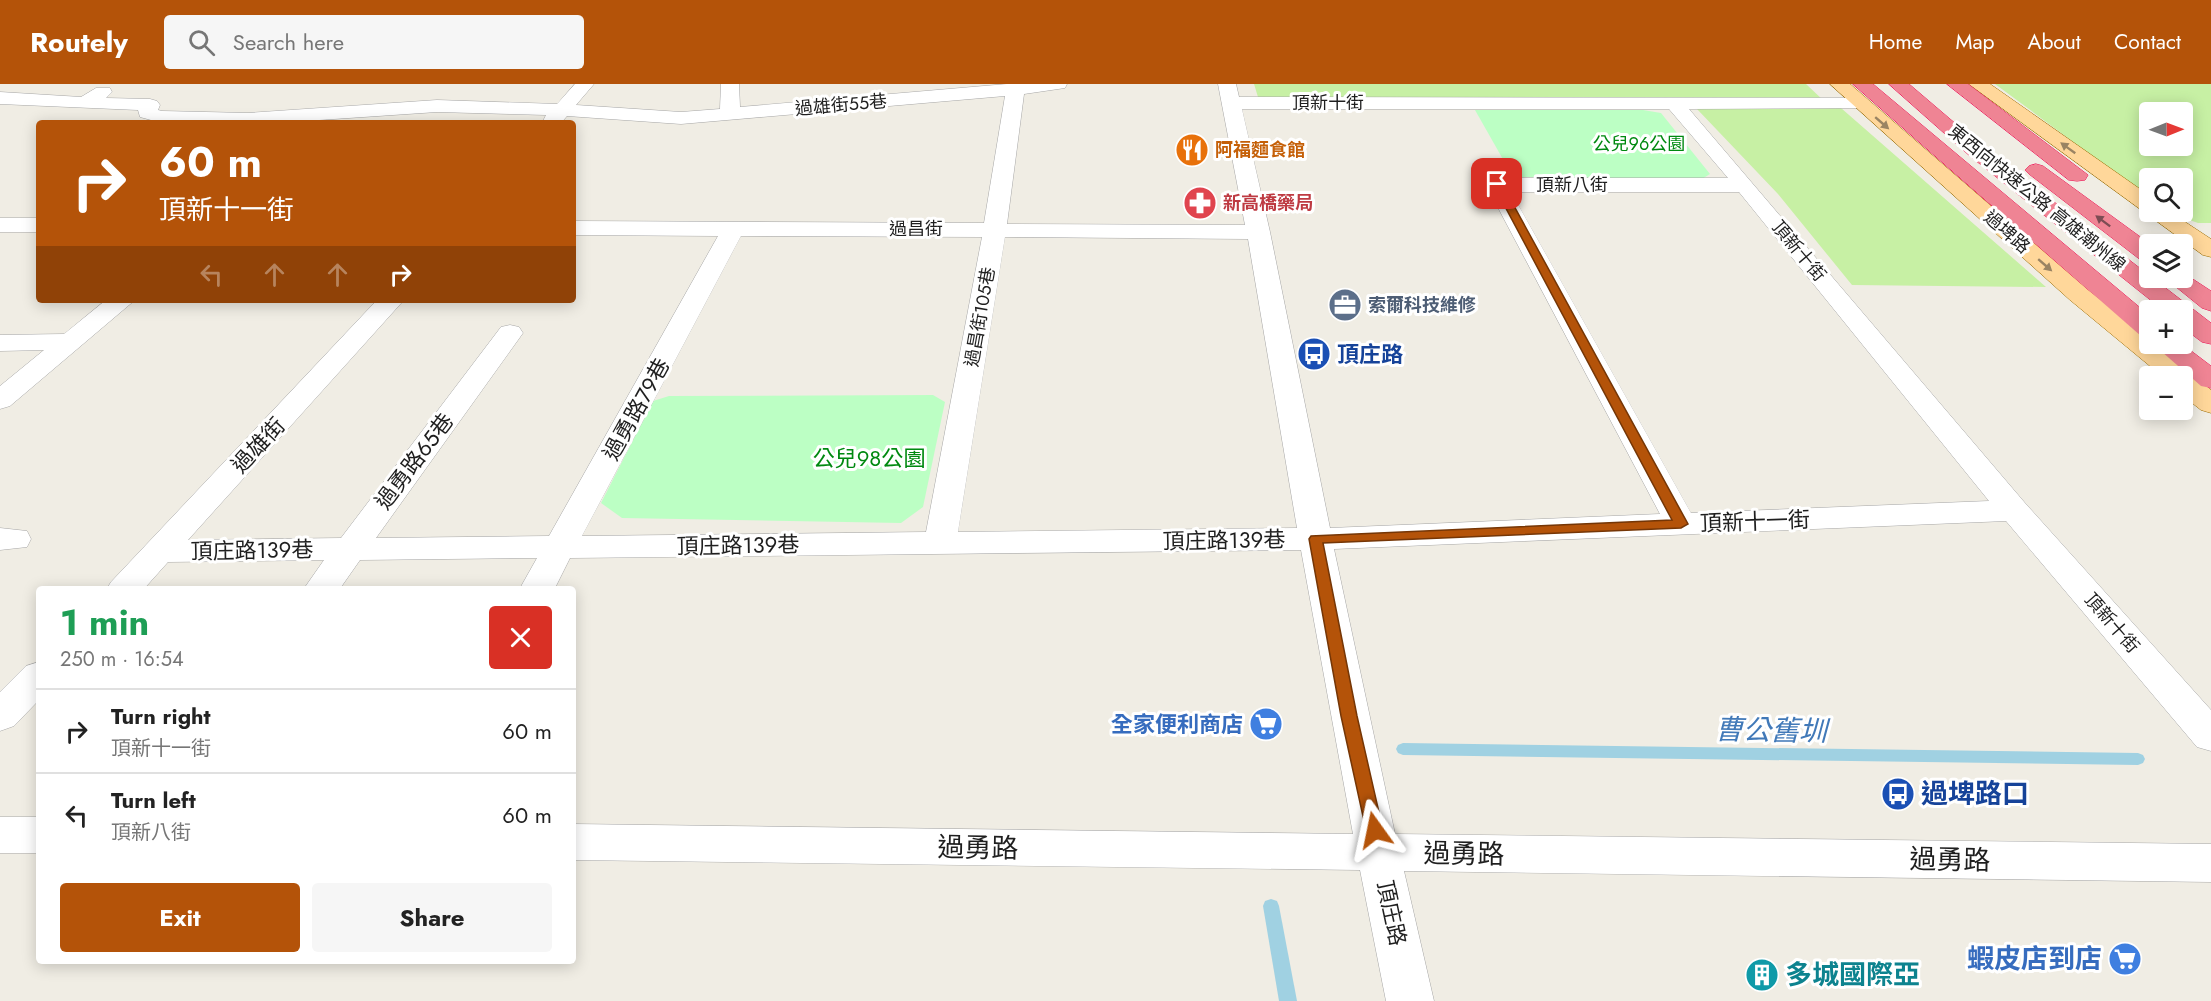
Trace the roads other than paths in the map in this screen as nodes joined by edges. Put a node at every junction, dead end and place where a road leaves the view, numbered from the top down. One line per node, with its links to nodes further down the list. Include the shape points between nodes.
1 (116, 84): 15 (street)
2 (585, 84): 18 (street)
3 (730, 84): 17 (street)
4 (1058, 84): 10 (street, 過雄街55巷)
5 (1839, 84): 11 (main road, 過埤路)
6 (1898, 84): 36 (highway, 東西向快速公路 高雄潮州線, via 1977,152)
7 (1929, 84): 20 (highway, 東西向快速公路 高雄潮州線)
8 (1956, 84): 31 (highway)
9 (1978, 84): 23 (main road, one-way to 9)
10 (1016, 87): 17 (street, 過雄街55巷); 29 (street, 過昌街105巷)
11 (1860, 93): 16 (street); 40 (highway); 47 (main road, 過埤路, one-way to 47, via 2079,295)
12 (1229, 94): 16 (street, 頂新十街); 30 (street, 頂庄路)
13 (0, 98): 15 (street)
14 (414, 100): 15 (street, 過雄街55巷, via 248,120 162,117 147,113 150,105); 18 (street, 過雄街55巷); 19 (street)
15 (84, 103)
16 (1674, 104): 22 (street, 頂新十街)
17 (730, 115): 18 (street, 過雄街55巷)
18 (556, 117)
19 (395, 120)
20 (2005, 146)
21 (2022, 160): 33 (highway, 東西向快速公路 高雄潮州線, one-way to 21)
22 (1745, 185): 52 (street, 頂新十街); 53 (street, 頂新八街, via 1497,184)
23 (2139, 199)
24 (2169, 222): 32 (main road)
25 (0, 225): 26 (street)
26 (36, 225)
27 (576, 228): 28 (street, 過昌街)
28 (734, 228): 29 (street, 過昌街); 56 (street, 過勇路79巷)
29 (995, 229): 30 (street, 過昌街); 55 (street, 過昌街105巷)
30 (1258, 232): 54 (street, 頂庄路)
31 (2156, 234)
32 (2200, 246): 34 (highway)
33 (2139, 248)
34 (2211, 276)
35 (2191, 288): 39 (highway)
36 (2165, 300)
37 (118, 303): 44 (street)
38 (388, 303): 58 (street, 過雄街)
39 (2211, 303)
40 (2139, 321)
41 (2193, 322): 43 (highway)
42 (510, 333): 57 (street, 過勇路65巷)
43 (2211, 336)
44 (71, 342): 45 (street); 50 (street)
45 (0, 343)
46 (2178, 354): 48 (highway)
47 (2166, 366)
48 (2211, 380)
49 (2193, 389): 51 (main road)
50 (0, 400)
51 (2211, 404)
52 (2014, 510): 53 (street, 頂新十一街); 64 (street, 頂新十街)
53 (1681, 524): 54 (street, 頂新十一街)
54 (1316, 539): 55 (street, 頂庄路139巷); 68 (street, 頂庄路, via 1349,716)
55 (940, 543): 56 (street, 頂庄路139巷)
56 (559, 547): 57 (street, 頂庄路139巷); 61 (street, 過勇路79巷)
57 (349, 549): 58 (street, 頂庄路139巷); 60 (street, 過勇路65巷)
58 (161, 551): 59 (street, 過雄街)
59 (127, 586)
60 (323, 586)
61 (538, 586)
62 (36, 679): 63 (street)
63 (0, 716)
64 (2211, 736)
65 (0, 835): 66 (street)
66 (36, 835)
67 (576, 842): 68 (street, 過勇路)
68 (1380, 853): 69 (street, 過勇路); 70 (street, 頂庄路)
69 (2211, 863)
70 (1410, 1001)

